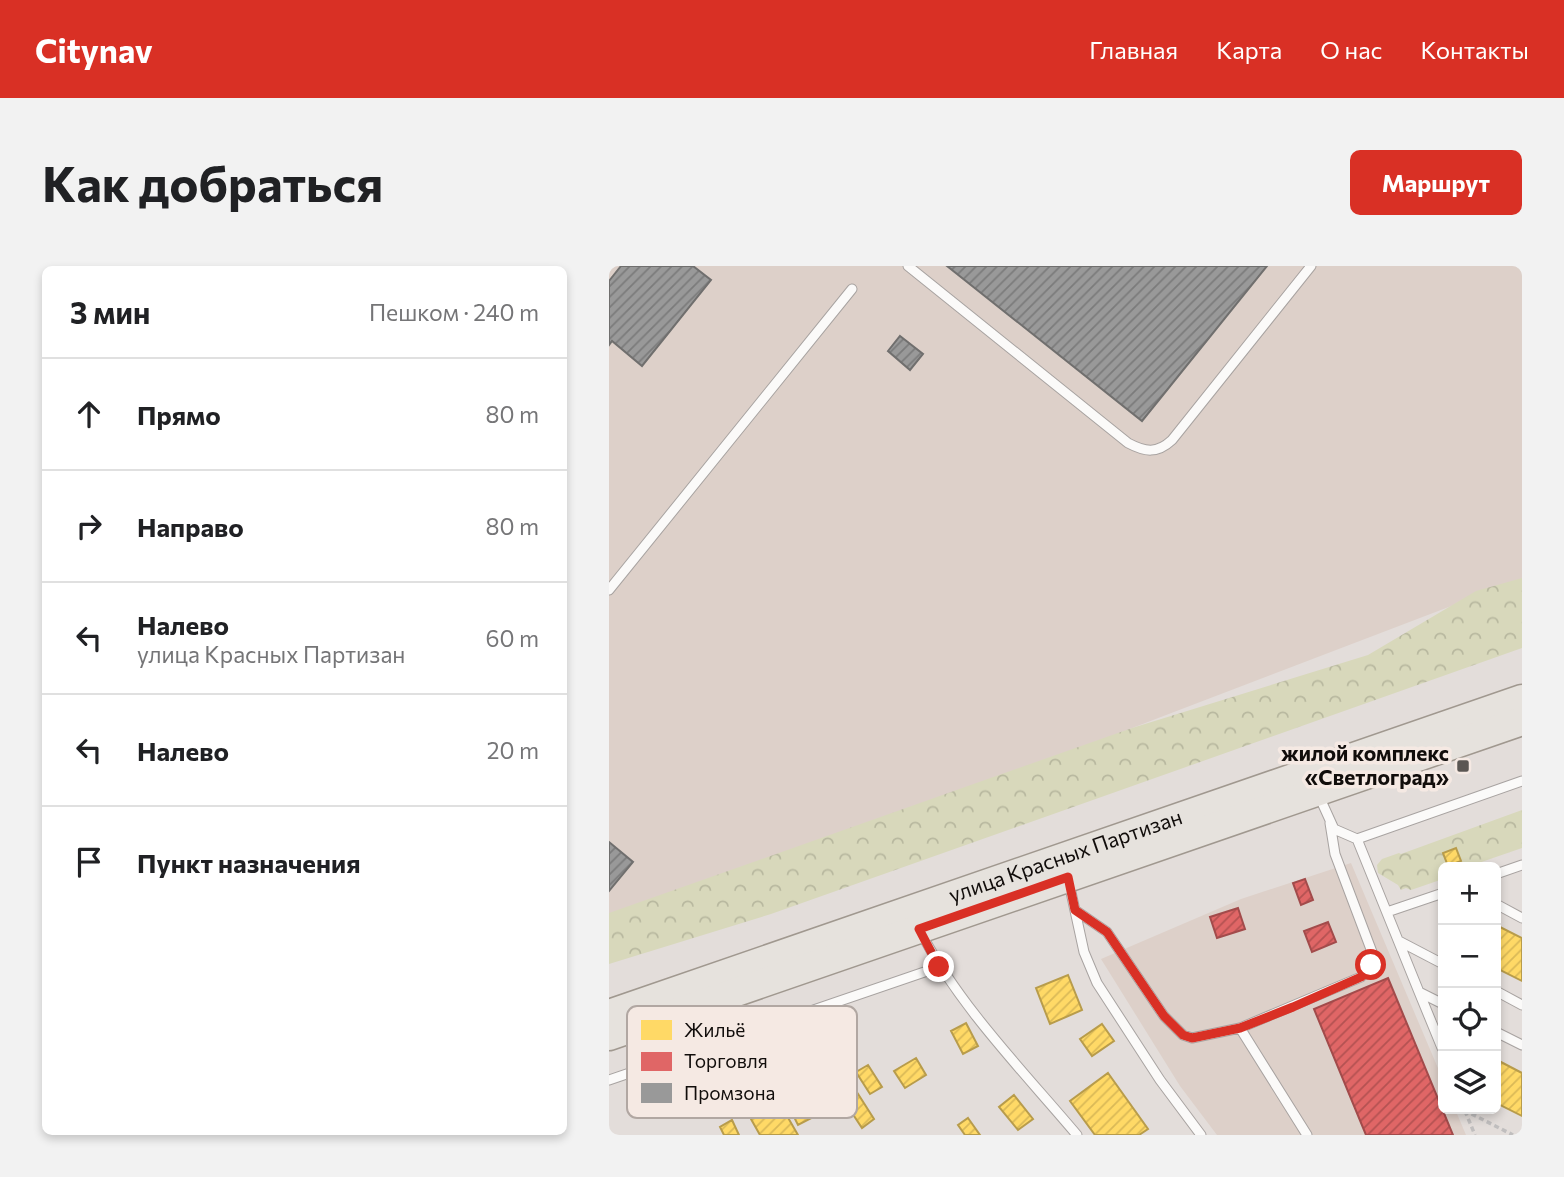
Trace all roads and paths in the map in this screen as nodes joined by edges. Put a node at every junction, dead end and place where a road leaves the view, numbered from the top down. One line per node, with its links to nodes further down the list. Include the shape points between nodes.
1 (908, 266): 2 (lane, via 1128,443 1153,452 1172,440)
2 (1311, 266)
3 (852, 289): 4 (lane)
4 (609, 590)
5 (1522, 699): 29 (main road, улица Красных Партизан)
6 (1522, 720): 8 (main road, улица Красных Партизан)
7 (1522, 781): 10 (lane)
8 (1317, 791): 9 (lane); 15 (main road, улица Красных Партизан)
9 (1330, 823): 10 (lane); 34 (lane, via 1335,854 1372,952 1371,965 1361,977)
10 (1357, 839): 19 (lane)
11 (1522, 864): 12 (lane)
12 (1510, 869): 13 (lane); 14 (lane)
13 (1501, 872)
14 (1522, 875)
15 (1068, 877): 18 (lane); 21 (main road, улица Красных Партизан)
16 (1438, 894): 19 (lane)
17 (1501, 907): 20 (lane)
18 (1075, 910): 34 (lane, via 1107,932 1164,1016 1183,1035 1192,1038); 45 (lane, via 1084,952 1097,983)
19 (1387, 912): 22 (lane)
20 (1522, 918)
21 (919, 929): 24 (lane); 30 (main road, улица Красных Партизан)
22 (1399, 941): 23 (lane); 25 (lane)
23 (1438, 961)
24 (939, 967): 31 (lane); 44 (lane)
25 (1419, 992): 27 (lane); 38 (lane)
26 (1501, 994): 28 (lane)
27 (1438, 1002)
28 (1522, 1005)
29 (632, 1006)
30 (696, 1006)
31 (825, 1006)
32 (627, 1008): 33 (main road, улица Красных Партизан)
33 (609, 1014)
34 (1240, 1028): 46 (lane)
35 (627, 1030): 37 (main road, улица Красных Партизан)
36 (1501, 1034): 39 (lane)
37 (609, 1036)
38 (1438, 1038)
39 (1522, 1045)
40 (627, 1074): 41 (lane)
41 (609, 1080)
42 (1466, 1114): 47 (path)
43 (1472, 1114): 48 (path)
44 (1077, 1135)
45 (1201, 1135)
46 (1307, 1135)
47 (1475, 1135)
48 (1513, 1135)

